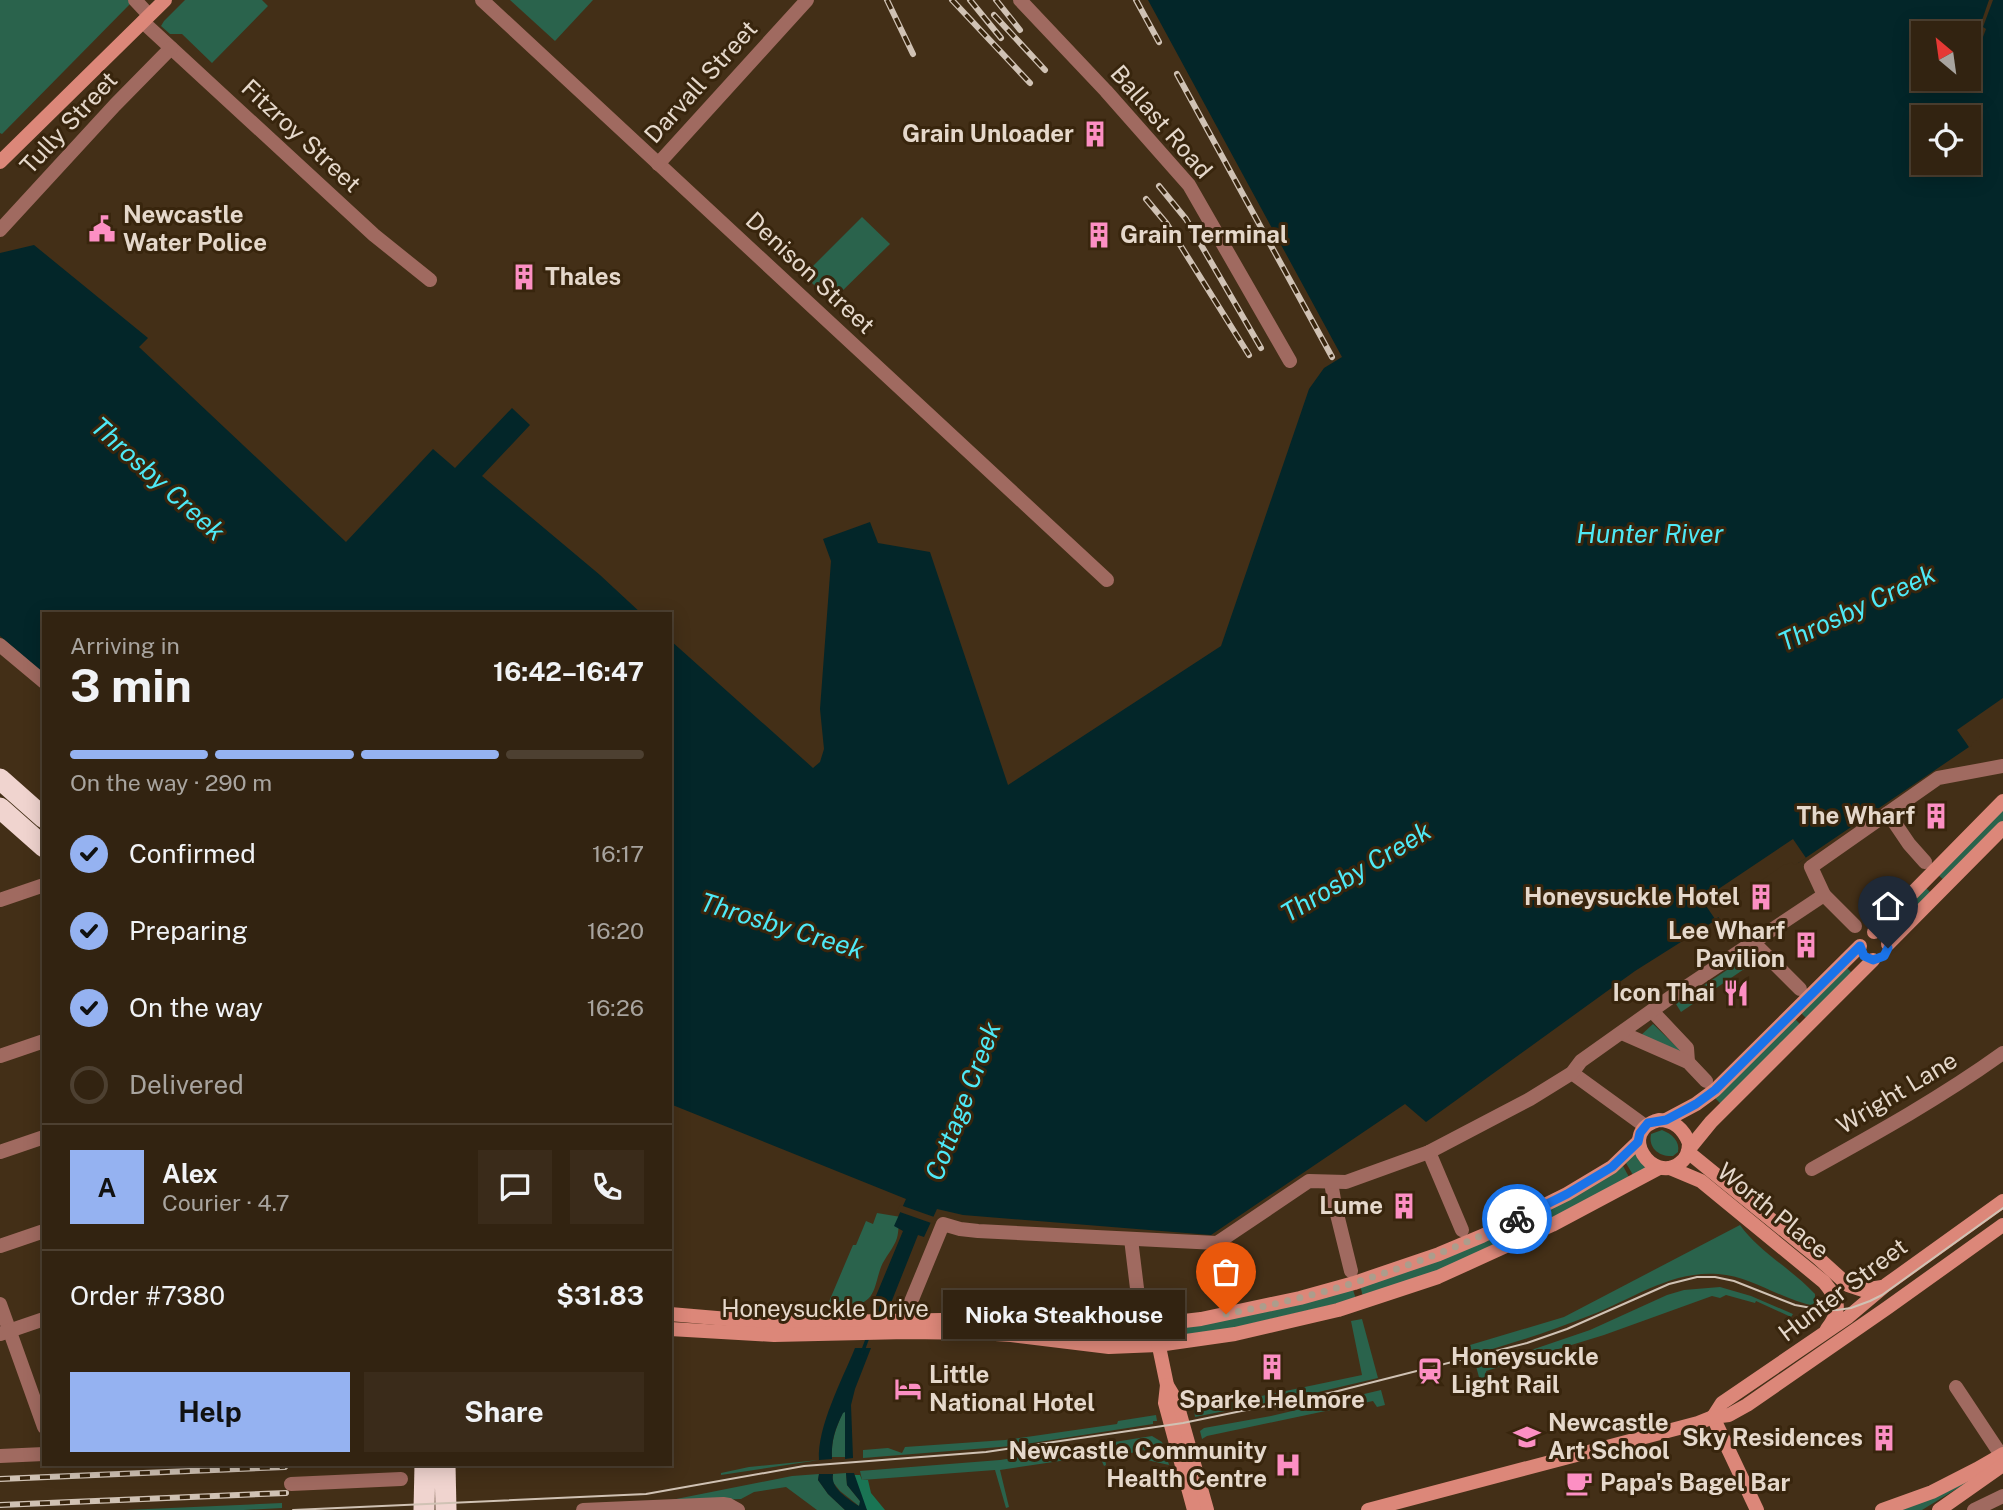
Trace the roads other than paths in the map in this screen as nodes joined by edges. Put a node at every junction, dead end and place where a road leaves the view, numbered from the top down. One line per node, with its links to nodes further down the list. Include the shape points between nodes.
1 (135, 0): 6 (street, Fitzroy Street)
2 (165, 0): 6 (main road)
3 (482, 0): 9 (street, Denison Street)
4 (807, 0): 9 (street, Darvall Street)
5 (1020, 0): 12 (street, Ballast Road, via 1189,186)
6 (146, 18): 7 (street, Fitzroy Street); 8 (main road)
7 (172, 48): 10 (street, Tully Street); 11 (street, Fitzroy Street, via 374,235)
8 (3, 159)
9 (658, 164): 13 (street, Denison Street)
10 (0, 230)
11 (430, 280)
12 (1290, 361)
13 (1107, 580)
14 (0, 645): 15 (street)
15 (42, 680)
16 (2003, 766): 20 (street, via 1938,778)
17 (0, 779): 21 (highway)
18 (2003, 801): 29 (main road)
19 (0, 808): 23 (highway)
20 (1888, 813): 24 (street); 26 (street, via 1811,867)
21 (42, 816)
22 (2003, 828): 31 (main road)
23 (42, 845)
24 (1925, 862)
25 (42, 886): 27 (street)
26 (1824, 895): 28 (street); 30 (street)
27 (0, 900)
28 (1855, 926)
29 (1874, 932): 31 (main road, via 1882,934); 32 (main road, via 1864,936)
30 (1753, 942): 34 (street); 35 (street)
31 (1888, 944): 33 (main road, via 1884,956)
32 (1860, 946): 33 (main road, via 1864,956); 43 (main road, via 1715,1090)
33 (1873, 960): 47 (main road, via 1711,1122)
34 (1800, 989)
35 (1652, 1011): 36 (street); 40 (street, via 1688,1048)
36 (1622, 1033): 40 (street); 41 (street, via 1581,1061)
37 (42, 1042): 38 (street)
38 (0, 1056)
39 (1997, 1057): 51 (street, Wright Lane)
40 (1688, 1062): 42 (street)
41 (1573, 1073): 44 (street); 48 (street)
42 (1706, 1081)
43 (1666, 1120): 44 (main road); 47 (main road, via 1684,1132)
44 (1644, 1126): 46 (main road)
45 (42, 1138): 49 (street)
46 (1638, 1142): 50 (main road, via 1644,1156); 66 (main road, Honeysuckle Drive, via 1612,1167 1567,1194 1439,1254 1300,1298)
47 (1688, 1151): 50 (main road, via 1680,1163); 60 (main road, Worth Place, via 1848,1285 1860,1290)
48 (1429, 1152): 52 (street, via 1346,1182); 55 (street)
49 (0, 1153)
50 (1665, 1168): 71 (main road, Worth Place, via 1701,1181 1824,1282 1838,1307 1832,1323); 72 (main road, Honeysuckle Drive, via 1509,1246 1401,1290 1270,1327)
51 (1812, 1169)
52 (1331, 1182): 57 (street, via 1308,1181 1217,1243); 59 (street)
53 (2003, 1201): 60 (main road, Hunter Street)
54 (2003, 1225): 75 (main road, Hunter Street, via 1747,1405)
55 (1462, 1230)
56 (42, 1232): 58 (street)
57 (1131, 1239): 62 (street, via 960,1230 943,1224); 63 (street)
58 (0, 1246)
59 (1351, 1271)
60 (1886, 1285): 71 (main road, Hunter Street)
61 (0, 1304): 70 (street)
62 (908, 1308)
63 (1140, 1313)
64 (672, 1314): 68 (main road, Honeysuckle Drive)
65 (42, 1320): 70 (street)
66 (1156, 1325): 67 (main road, Honeysuckle Drive, via 1075,1332 962,1321); 72 (main road)
67 (887, 1326): 68 (main road, Honeysuckle Drive); 72 (main road, Honeysuckle Drive, via 1109,1347)
68 (858, 1327): 69 (main road, Honeysuckle Drive, via 774,1335)
69 (672, 1329)
70 (5, 1332): 76 (street)
71 (1819, 1336): 75 (main road, Hunter Street, via 1722,1403)
72 (1158, 1345): 73 (main road)
73 (1167, 1385): 89 (main road, via 1165,1404); 90 (main road, via 1176,1400)
74 (1956, 1387): 79 (street)
75 (1713, 1417): 91 (main road, Hunter Street); 92 (main road)
76 (42, 1422)
77 (42, 1454): 78 (street)
78 (0, 1456)
79 (2002, 1458): 93 (main road); 94 (main road)
80 (425, 1466): 86 (highway)
81 (445, 1466): 87 (highway)
82 (401, 1479): 83 (street)
83 (291, 1484)
84 (2003, 1496): 95 (street)
85 (734, 1507): 88 (street)
86 (424, 1510)
87 (446, 1510)
88 (583, 1510)
89 (1194, 1510)
90 (1207, 1510)
91 (1368, 1510)
92 (1757, 1510)
93 (1882, 1510)
94 (1939, 1510)
95 (1974, 1510)

